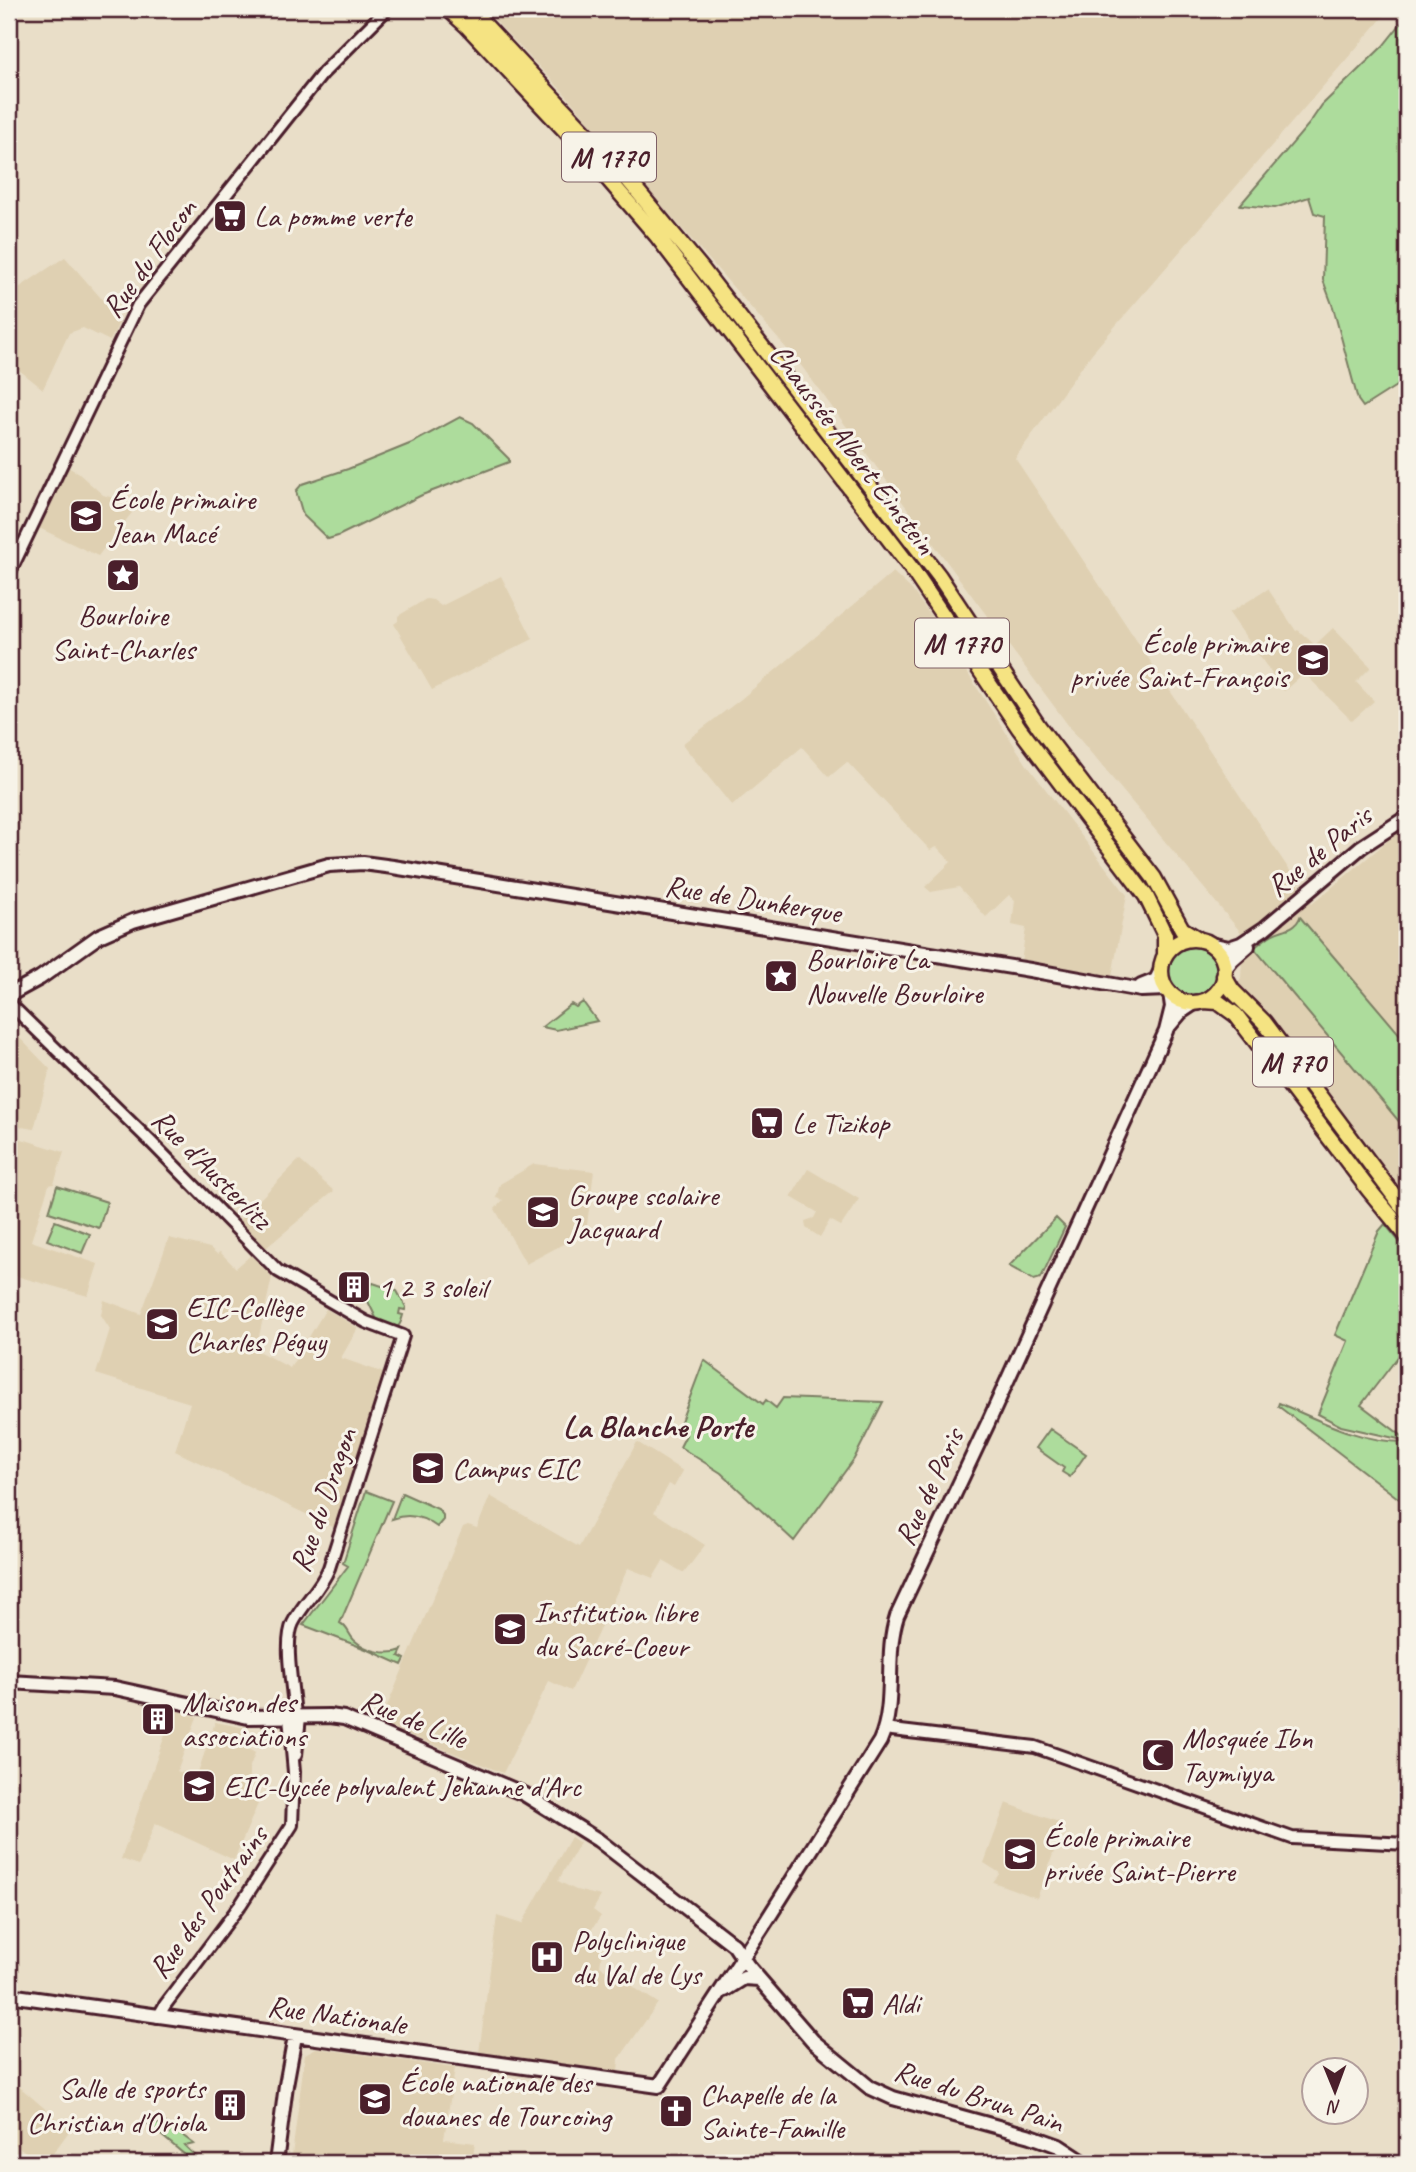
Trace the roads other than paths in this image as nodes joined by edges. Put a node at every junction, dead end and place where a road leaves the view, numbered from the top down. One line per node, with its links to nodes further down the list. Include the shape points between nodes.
1 (387, 9): 4 (street, Rue du Flocon, via 323,73 138,305)
2 (448, 9): 8 (main road, Chaussée Albert Einstein / M 1770, via 619,190 842,477 924,586 1019,728 1141,888 1165,935)
3 (470, 9): 7 (main road, Chaussée Albert Einstein / M 1770, via 639,192 748,329 939,576 1032,718 1154,878 1182,929)
4 (9, 574)
5 (1407, 817): 6 (main road, Rue de Paris, via 1354,853)
6 (1265, 928): 7 (main road, Rue de Paris, via 1233,947); 11 (main road, Rue de Paris)
7 (1205, 942): 8 (main road, via 1180,941); 11 (main road, via 1220,955)
8 (1165, 955): 10 (main road)
9 (52, 968): 12 (main road, Rue de Dunkerque, via 99,936 142,918 346,863); 13 (main road); 15 (main road)
10 (1161, 970): 12 (main road, via 1152,983); 14 (main road)
11 (1224, 973): 16 (main road, via 1216,992); 19 (main road, M 770, via 1232,990 1264,1021)
12 (1128, 987): 14 (main road, Rue de Dunkerque)
13 (9, 988)
14 (1168, 991): 16 (main road, via 1182,1001); 18 (main road, Rue de Paris, via 1172,1010)
15 (9, 995)
16 (1200, 1001): 18 (main road, Rue de Paris, via 1181,1012); 20 (main road, M 770, via 1218,1002 1236,1015)
17 (9, 1003): 21 (street, Rue d'Austerlitz, via 278,1271 366,1322)
18 (1166, 1031): 24 (main road, Rue de Paris, via 902,1604 892,1639)
19 (1407, 1213)
20 (1407, 1237)
21 (403, 1336): 23 (street, Rue du Dragon, via 329,1568 291,1628)
22 (9, 1682): 23 (main road, Rue de Lille, via 106,1687 241,1716)
23 (294, 1717): 26 (main road, Rue de Lille, via 344,1718 524,1794 598,1840 734,1945); 30 (street, Rue des Poutrains, via 290,1830)
24 (884, 1729): 25 (street, via 1035,1747 1287,1836); 26 (main road, Rue de Paris, via 870,1759)
25 (1407, 1843)
26 (743, 1957): 27 (main road, Rue du Brun Pain); 28 (main road, Rue de Paris)
27 (759, 1979): 28 (main road, via 739,1980); 34 (main road, Rue du Brun Pain, via 813,2041 873,2090 1031,2136 1059,2146)
28 (718, 1995): 32 (main road, Rue de Paris)
29 (9, 1996): 30 (main road, Rue Nationale)
30 (158, 2017): 31 (main road, Rue Nationale)
31 (295, 2036): 32 (main road, Rue Nationale); 33 (main road)
32 (659, 2086)
33 (276, 2159)
34 (1085, 2163)

